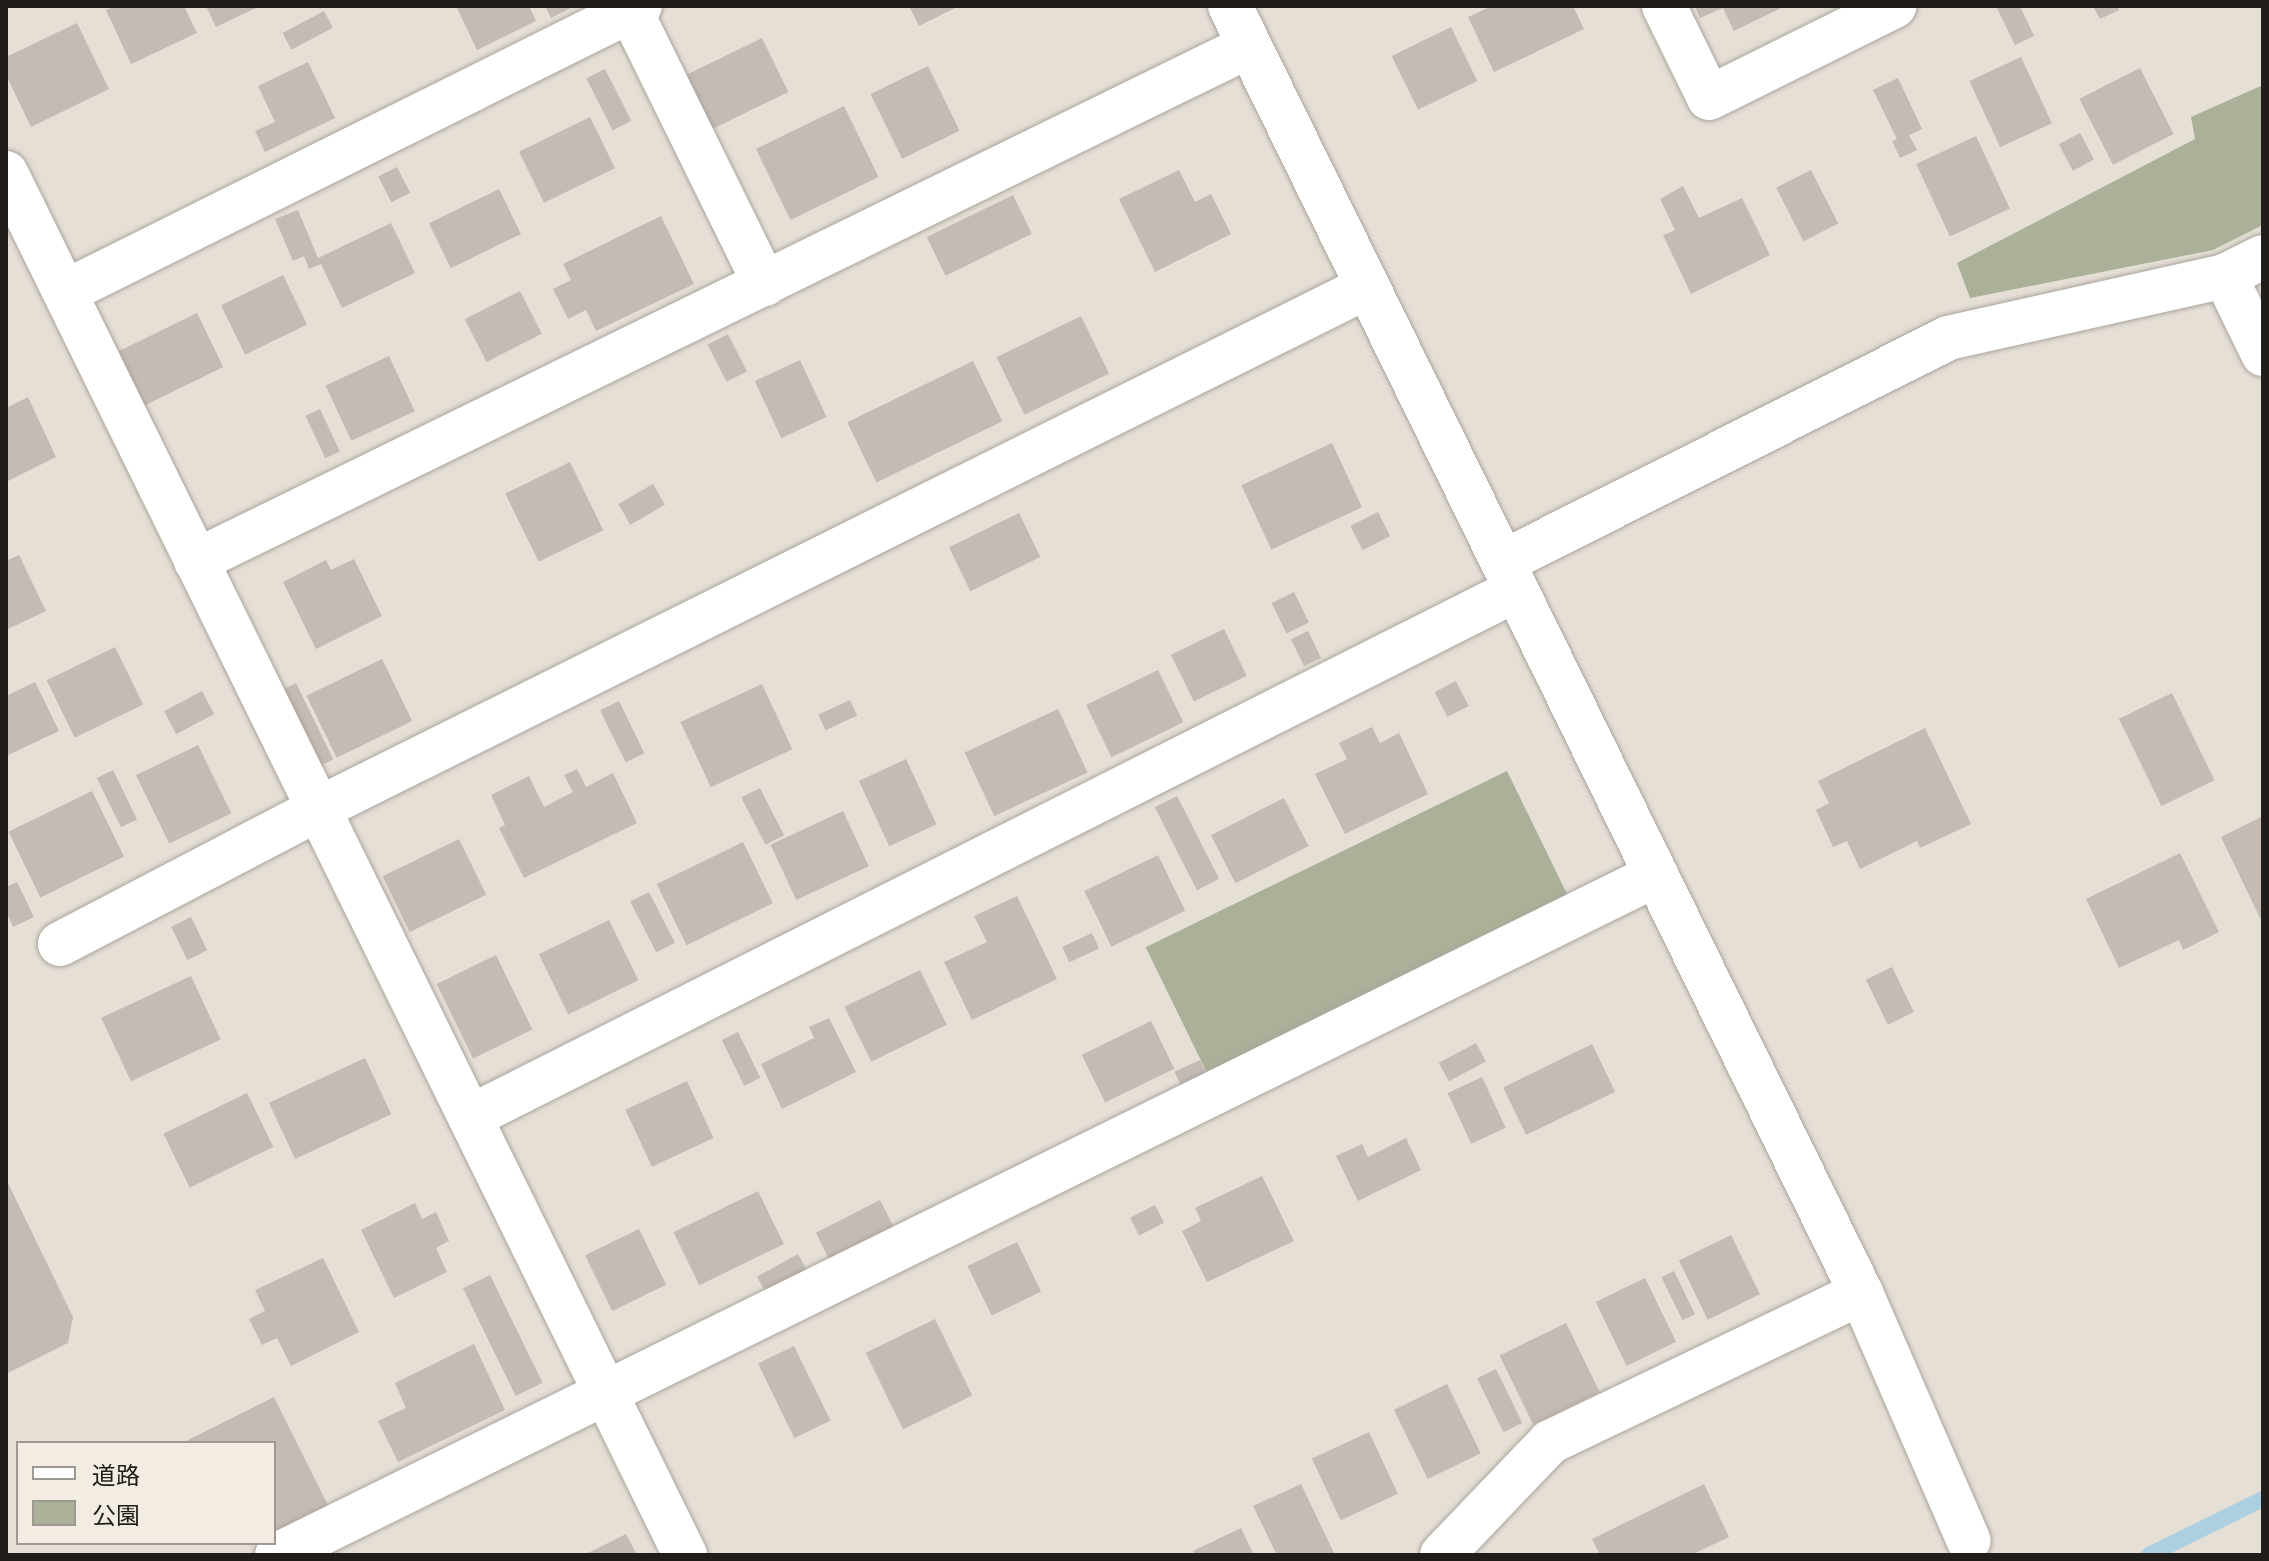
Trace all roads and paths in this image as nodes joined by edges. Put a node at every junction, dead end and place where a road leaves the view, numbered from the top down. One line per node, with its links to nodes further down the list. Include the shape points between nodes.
1 (1230, 6): 5 (street)
2 (1664, 6): 3 (street, via 1709,98)
3 (1894, 6)
4 (633, 8): 8 (street); 10 (street)
5 (1249, 46): 8 (street); 9 (street)
6 (6, 173): 10 (street)
7 (2244, 267): 11 (street); 13 (street, via 1948,338)
8 (765, 284): 12 (street)
9 (1367, 287): 13 (street); 14 (street)
10 (65, 292): 12 (street)
11 (2263, 354)
12 (196, 561): 14 (street)
13 (1510, 576): 15 (street); 17 (street)
14 (318, 809): 16 (street); 17 (street)
15 (1656, 875): 18 (street); 19 (street)
16 (60, 944)
17 (470, 1117): 19 (street)
18 (1861, 1293): 20 (street); 23 (street, via 1550,1442)
19 (606, 1394): 21 (street); 22 (street)
20 (1972, 1548)
21 (277, 1555)
22 (685, 1555)
23 (1442, 1555)

